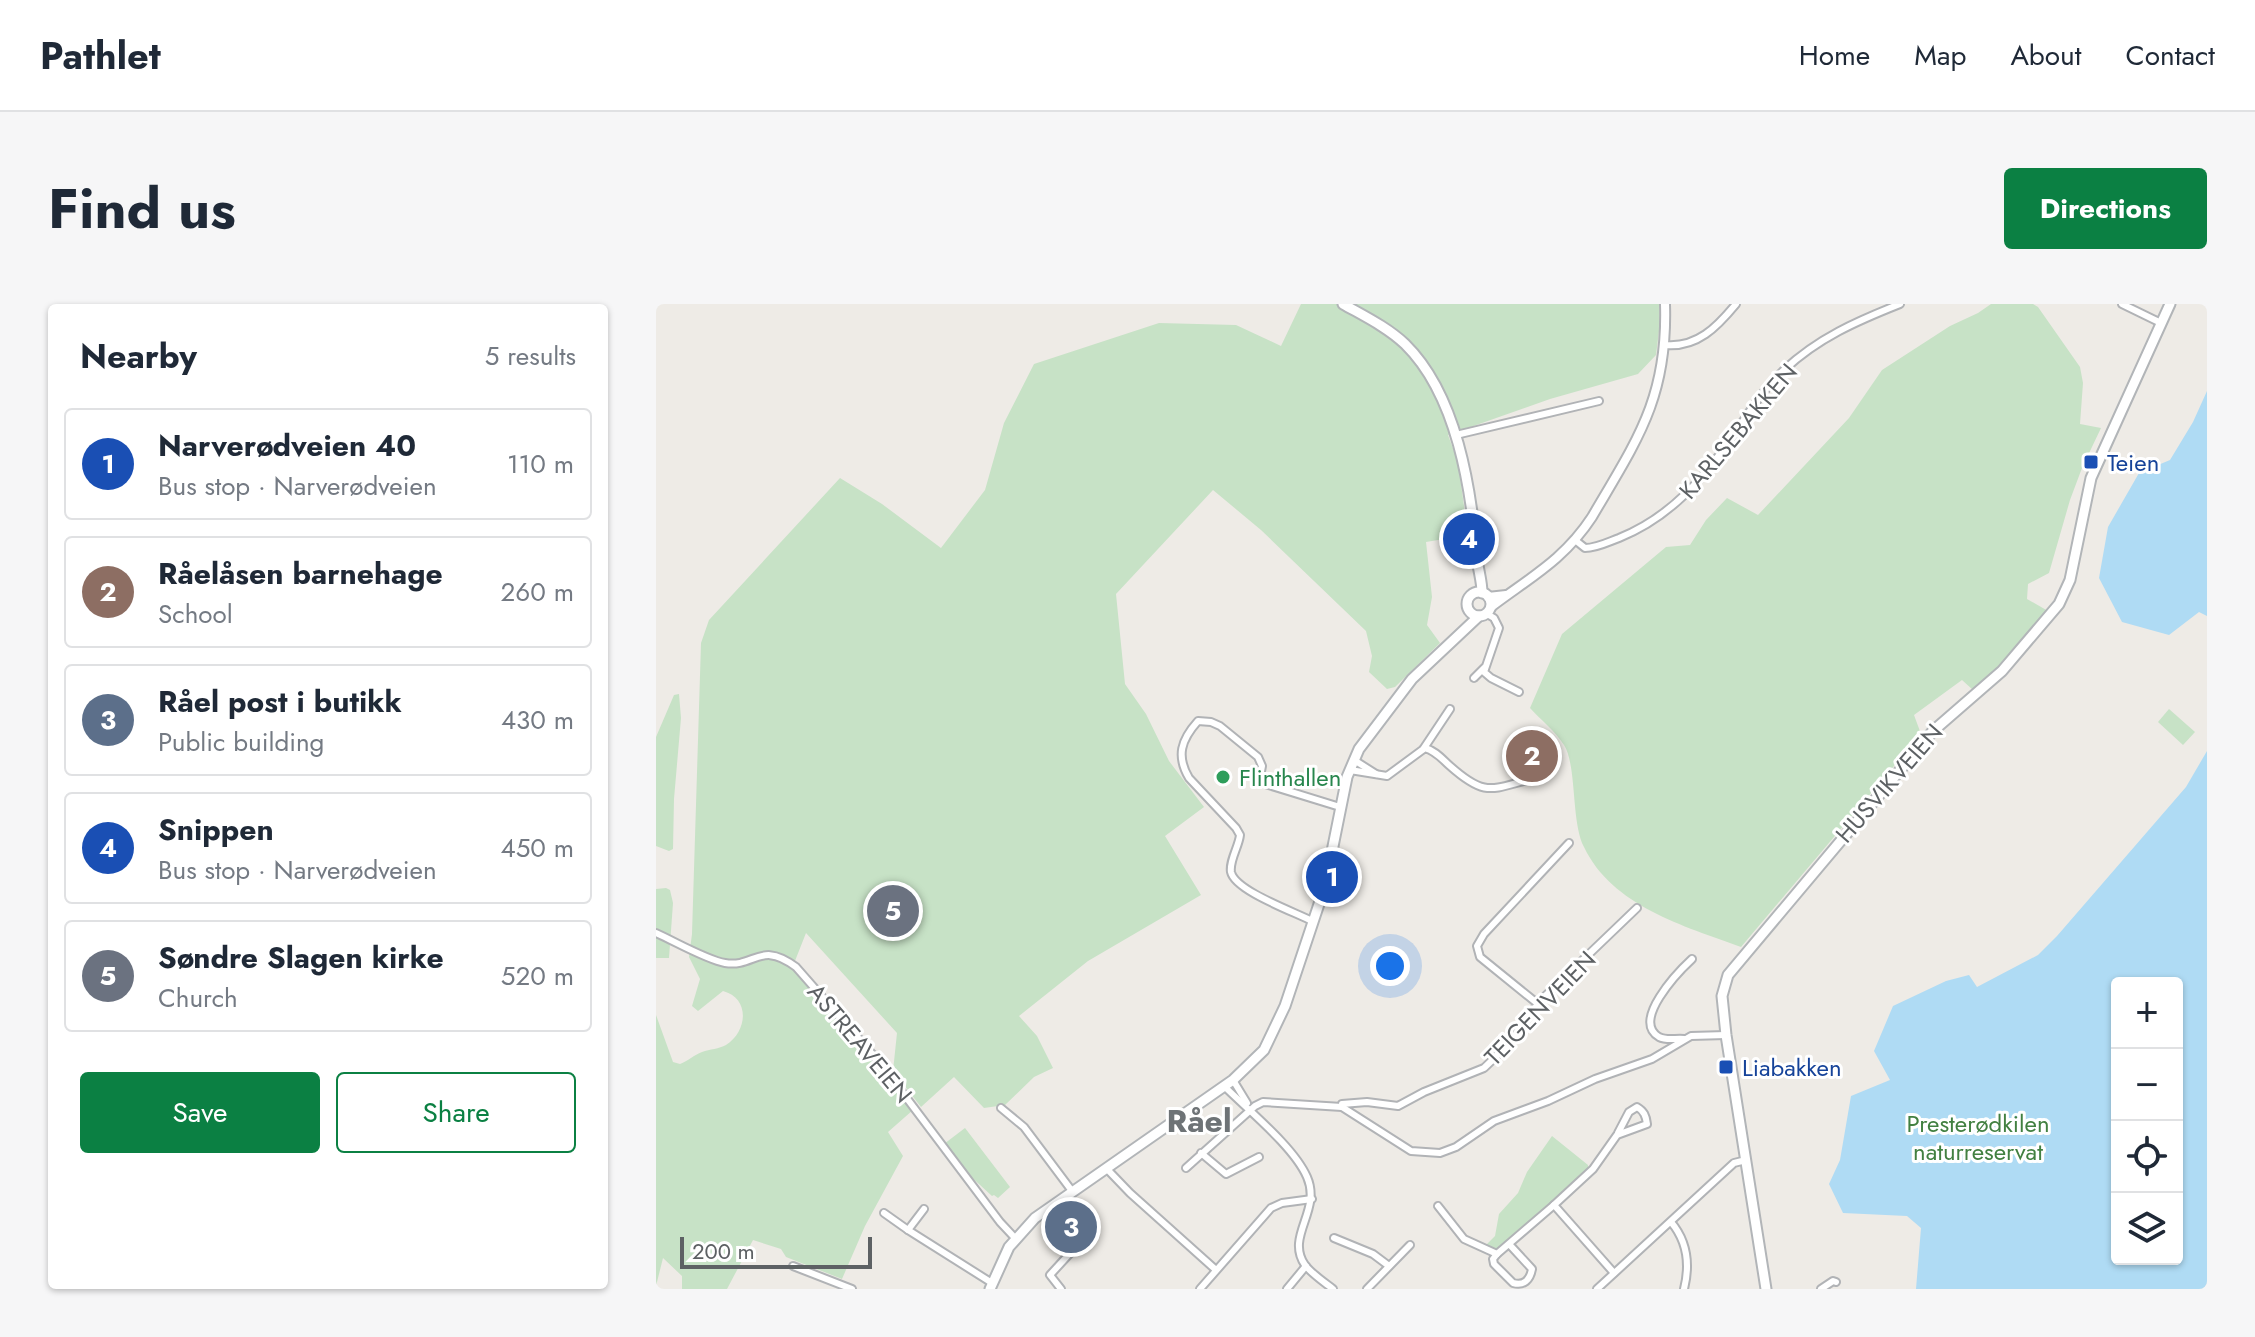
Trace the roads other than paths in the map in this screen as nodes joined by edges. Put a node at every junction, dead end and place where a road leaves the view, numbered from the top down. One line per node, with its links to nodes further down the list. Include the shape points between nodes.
1 (1343, 304): 10 (main road, via 1385,328 1412,352)
2 (1665, 304): 8 (street)
3 (1736, 304): 8 (street, via 1704,337)
4 (1900, 304): 11 (street, KARLSEBAKKEN, via 1826,337 1784,370 1711,467 1669,511 1596,547 1585,548)
5 (2122, 304): 7 (street)
6 (2170, 304): 7 (main road, HUSVIKVEIEN)
7 (2161, 323): 31 (main road, HUSVIKVEIEN, via 2091,478 2070,580 2059,604 2002,671 1933,731 1728,975 1722,996)
8 (1665, 345): 11 (street, via 1659,386 1644,427)
9 (1599, 401): 10 (street)
10 (1456, 435): 12 (main road, via 1466,472)
11 (1575, 540): 13 (street, via 1540,574)
12 (1481, 594): 13 (street); 14 (main road, via 1467,603); 15 (main road)
13 (1507, 595): 15 (street)
14 (1469, 610): 15 (main road); 16 (main road)
15 (1485, 612): 16 (main road); 17 (street, via 1499,631)
16 (1466, 628): 22 (main road, via 1403,690)
17 (1484, 668): 18 (street); 19 (street, via 1491,678)
18 (1474, 678)
19 (1519, 692)
20 (1450, 709): 21 (street)
21 (1424, 748): 22 (street, via 1395,772 1380,776); 23 (street, via 1434,750 1485,790)
22 (1352, 765): 24 (main road)
23 (1536, 778)
24 (1340, 807): 27 (main road, via 1330,869); 27 (street, via 1259,782 1258,757 1220,726 1198,721 1185,736 1183,769 1240,835 1232,866 1235,880)
25 (1569, 843): 30 (street, via 1477,946 1480,957)
26 (1637, 908): 30 (street, TEIGENVEIEN)
27 (1312, 921): 33 (main road, via 1272,1037)
28 (656, 933): 51 (street, ASTREAVEIEN, via 727,964 768,955 789,961 872,1053)
29 (1692, 959): 32 (street, via 1673,978 1649,1022 1661,1038)
30 (1538, 1004): 34 (street, TEIGENVEIEN, via 1484,1068 1398,1106 1367,1102)
31 (1726, 1035): 32 (street); 40 (main road, HUSVIKVEIEN)
32 (1684, 1039): 34 (street, via 1652,1059 1494,1121 1440,1153 1411,1151)
33 (1229, 1083): 36 (street); 41 (main road)
34 (1342, 1107): 36 (street, via 1267,1102)
35 (1001, 1108): 43 (street, via 1024,1127)
36 (1251, 1110): 38 (street); 44 (street, via 1303,1170)
37 (1618, 1133): 37 (street, via 1647,1124 1640,1109 1629,1112); 45 (street, via 1593,1169)
38 (1201, 1153): 39 (street, via 1226,1174); 42 (street)
39 (1259, 1157)
40 (1746, 1160): 49 (street, via 1734,1163); 72 (main road, HUSVIKVEIEN)
41 (1106, 1168): 43 (main road); 60 (street)
42 (1186, 1168)
43 (1072, 1191): 51 (main road)
44 (1312, 1199): 58 (street, via 1299,1242); 60 (street, via 1271,1208)
45 (1554, 1205): 53 (street); 61 (street)
46 (1438, 1206): 56 (street, via 1464,1239)
47 (924, 1209): 50 (street)
48 (884, 1213): 50 (street)
49 (1671, 1222): 61 (street); 71 (street, via 1686,1254)
50 (908, 1230): 63 (street)
51 (1015, 1238): 63 (main road)
52 (1334, 1238): 59 (street)
53 (1509, 1244): 56 (street); 56 (street, via 1531,1267 1528,1280 1513,1283 1494,1264)
54 (1410, 1245): 59 (street)
55 (1072, 1251): 65 (street, via 1050,1275)
56 (1497, 1254)
57 (793, 1266): 64 (street)
58 (1306, 1266): 67 (street); 68 (street)
59 (1389, 1266): 69 (street)
60 (1216, 1270): 66 (street)
61 (1614, 1273): 70 (street)
62 (1836, 1282): 73 (street)
63 (991, 1286)
64 (852, 1289)
65 (1061, 1289)
66 (1200, 1289)
67 (1287, 1289)
68 (1333, 1289)
69 (1367, 1289)
70 (1597, 1289)
71 (1684, 1289)
72 (1766, 1289)
73 (1821, 1289)

